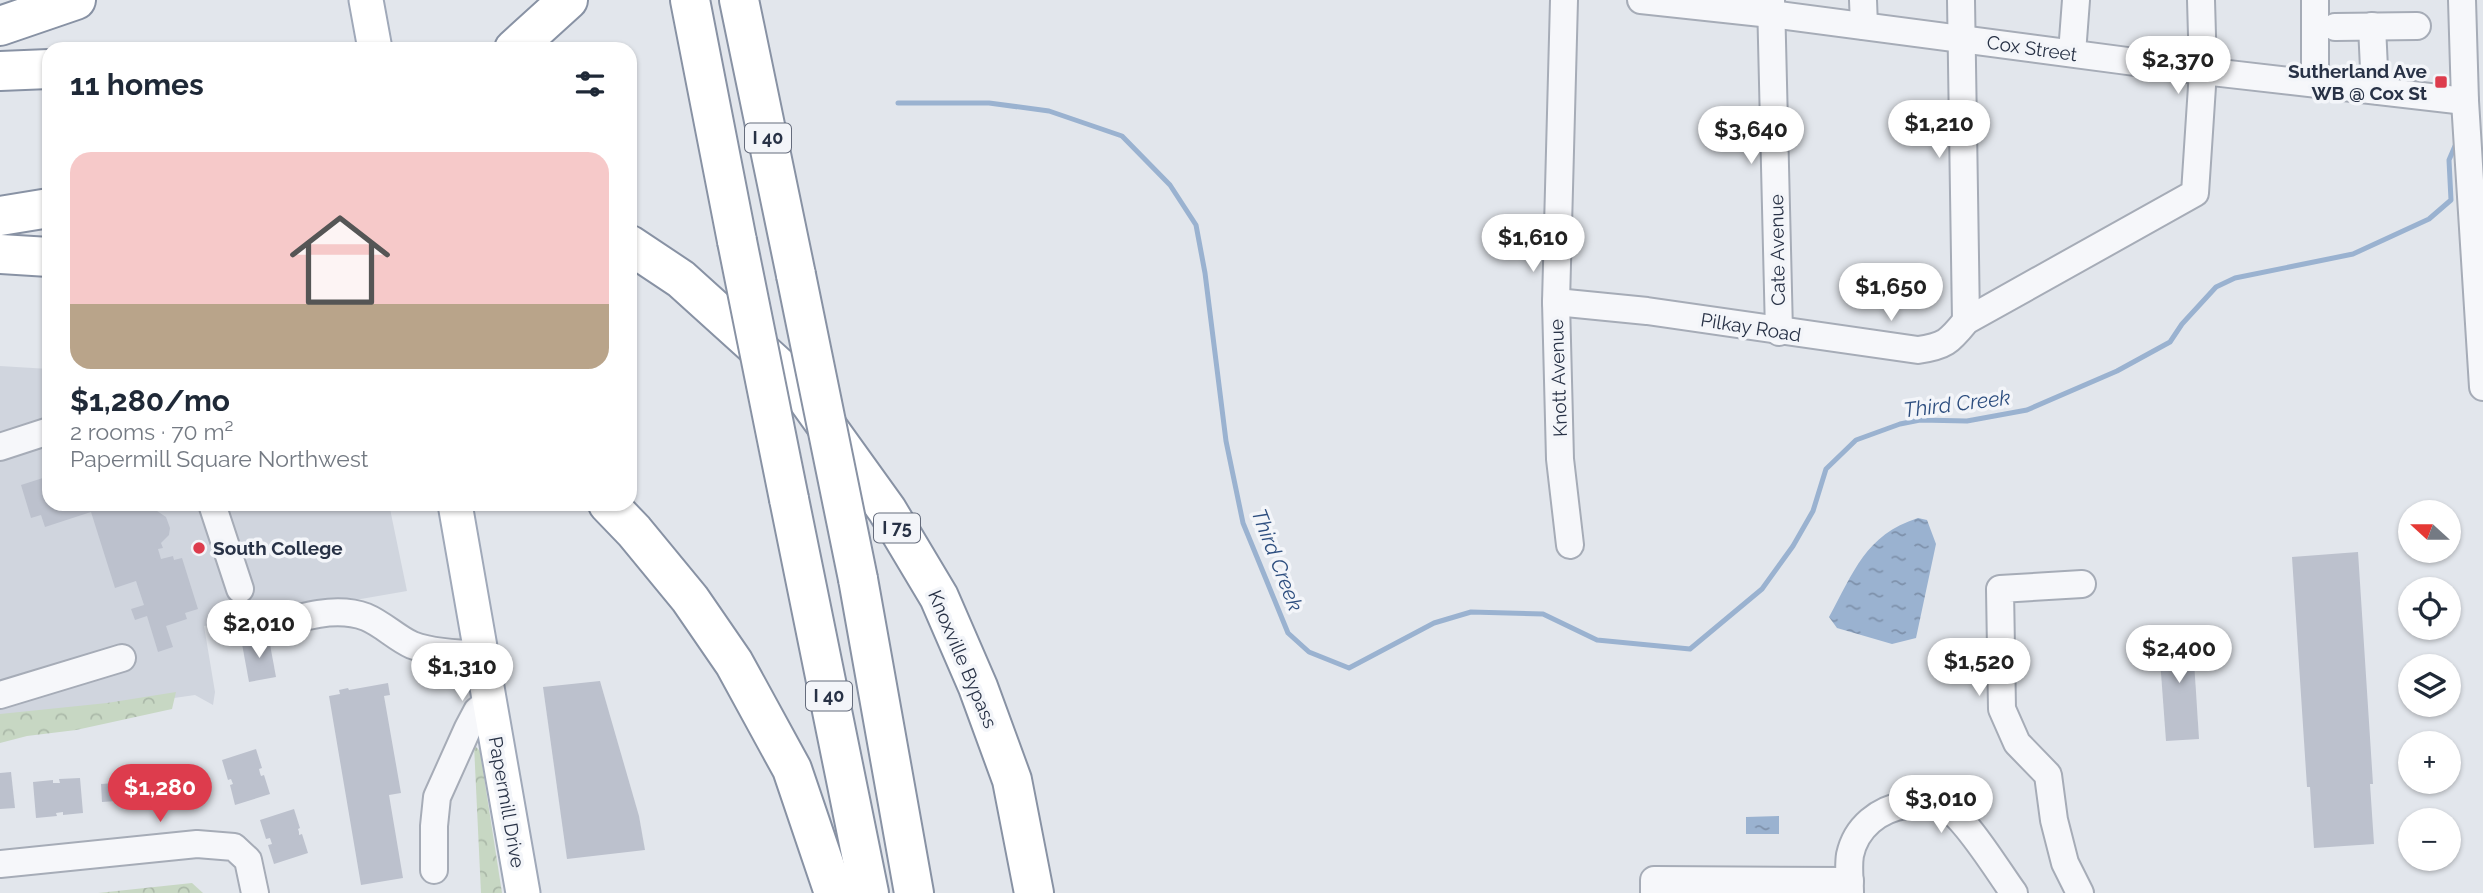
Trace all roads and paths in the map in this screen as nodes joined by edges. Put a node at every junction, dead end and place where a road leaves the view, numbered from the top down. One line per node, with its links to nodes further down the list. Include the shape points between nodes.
1 (76, 0): 15 (highway)
2 (366, 0): 20 (main road)
3 (568, 0): 21 (highway)
4 (690, 0): 57 (highway, I 40, bridge)
5 (739, 0): 58 (highway, I 40, bridge, via 858,579)
6 (1564, 0): 34 (street, Knott Avenue)
7 (1641, 0): 12 (street, Cox Street)
8 (1961, 0): 19 (street)
9 (2076, 0): 22 (street)
10 (2201, 0): 25 (street)
11 (2315, 0): 26 (street)
12 (1771, 7): 14 (street, Cox Street); 36 (street, Cate Avenue)
13 (2469, 11): 28 (street)
14 (1863, 13): 19 (street, Cox Street)
15 (0, 26)
16 (2372, 26): 17 (street); 18 (street); 27 (street)
17 (2417, 26)
18 (2335, 27)
19 (1960, 38): 22 (street, Cox Street); 35 (street)
20 (374, 42)
21 (522, 42)
22 (2072, 53): 25 (street, Cox Street)
23 (42, 69): 24 (highway)
24 (0, 71)
25 (2203, 71): 26 (street, Cox Street); 35 (street, Pilkay Road, via 2195,193)
26 (2315, 83): 27 (street, Cox Street)
27 (2375, 90): 28 (street, Cox Street)
28 (2465, 101): 37 (street)
29 (42, 209): 30 (highway)
30 (0, 216)
31 (637, 250): 59 (highway, Knoxville Bypass / I 75, via 681,279 795,382 887,510 939,597 978,687 1012,780)
32 (0, 254): 33 (highway)
33 (42, 257)
34 (1556, 302): 36 (street, Pilkay Road); 43 (street, Knott Avenue, via 1560,459)
35 (1966, 321): 36 (street, Pilkay Road, via 1951,340 1918,350)
36 (1779, 331)
37 (2483, 387)
38 (42, 433): 39 (street)
39 (0, 447)
40 (214, 511): 45 (street)
41 (456, 511): 47 (main road, Papermill Drive)
42 (615, 511): 56 (highway, via 690,598 734,663 792,769)
43 (1570, 545)
44 (2082, 584): 62 (street, via 2000,589 2002,709 2017,743 2048,775 2065,863)
45 (240, 589)
46 (256, 631): 47 (street, via 305,616 334,613 365,617 412,645)
47 (481, 654): 50 (main road, Papermill Drive)
48 (122, 658): 49 (street)
49 (0, 695)
50 (489, 701): 52 (street, via 477,711 437,797); 55 (main road, Papermill Drive)
51 (0, 864): 54 (street, via 197,844 234,847 248,860)
52 (434, 870)
53 (1850, 887): 60 (street, via 1654,880); 61 (street, via 1850,857 1869,821 1889,808 1916,803 1943,806 1962,821)
54 (255, 893)
55 (523, 893)
56 (834, 893)
57 (869, 893)
58 (914, 893)
59 (1034, 893)
60 (1654, 893)
61 (2014, 893)
62 (2080, 893)

